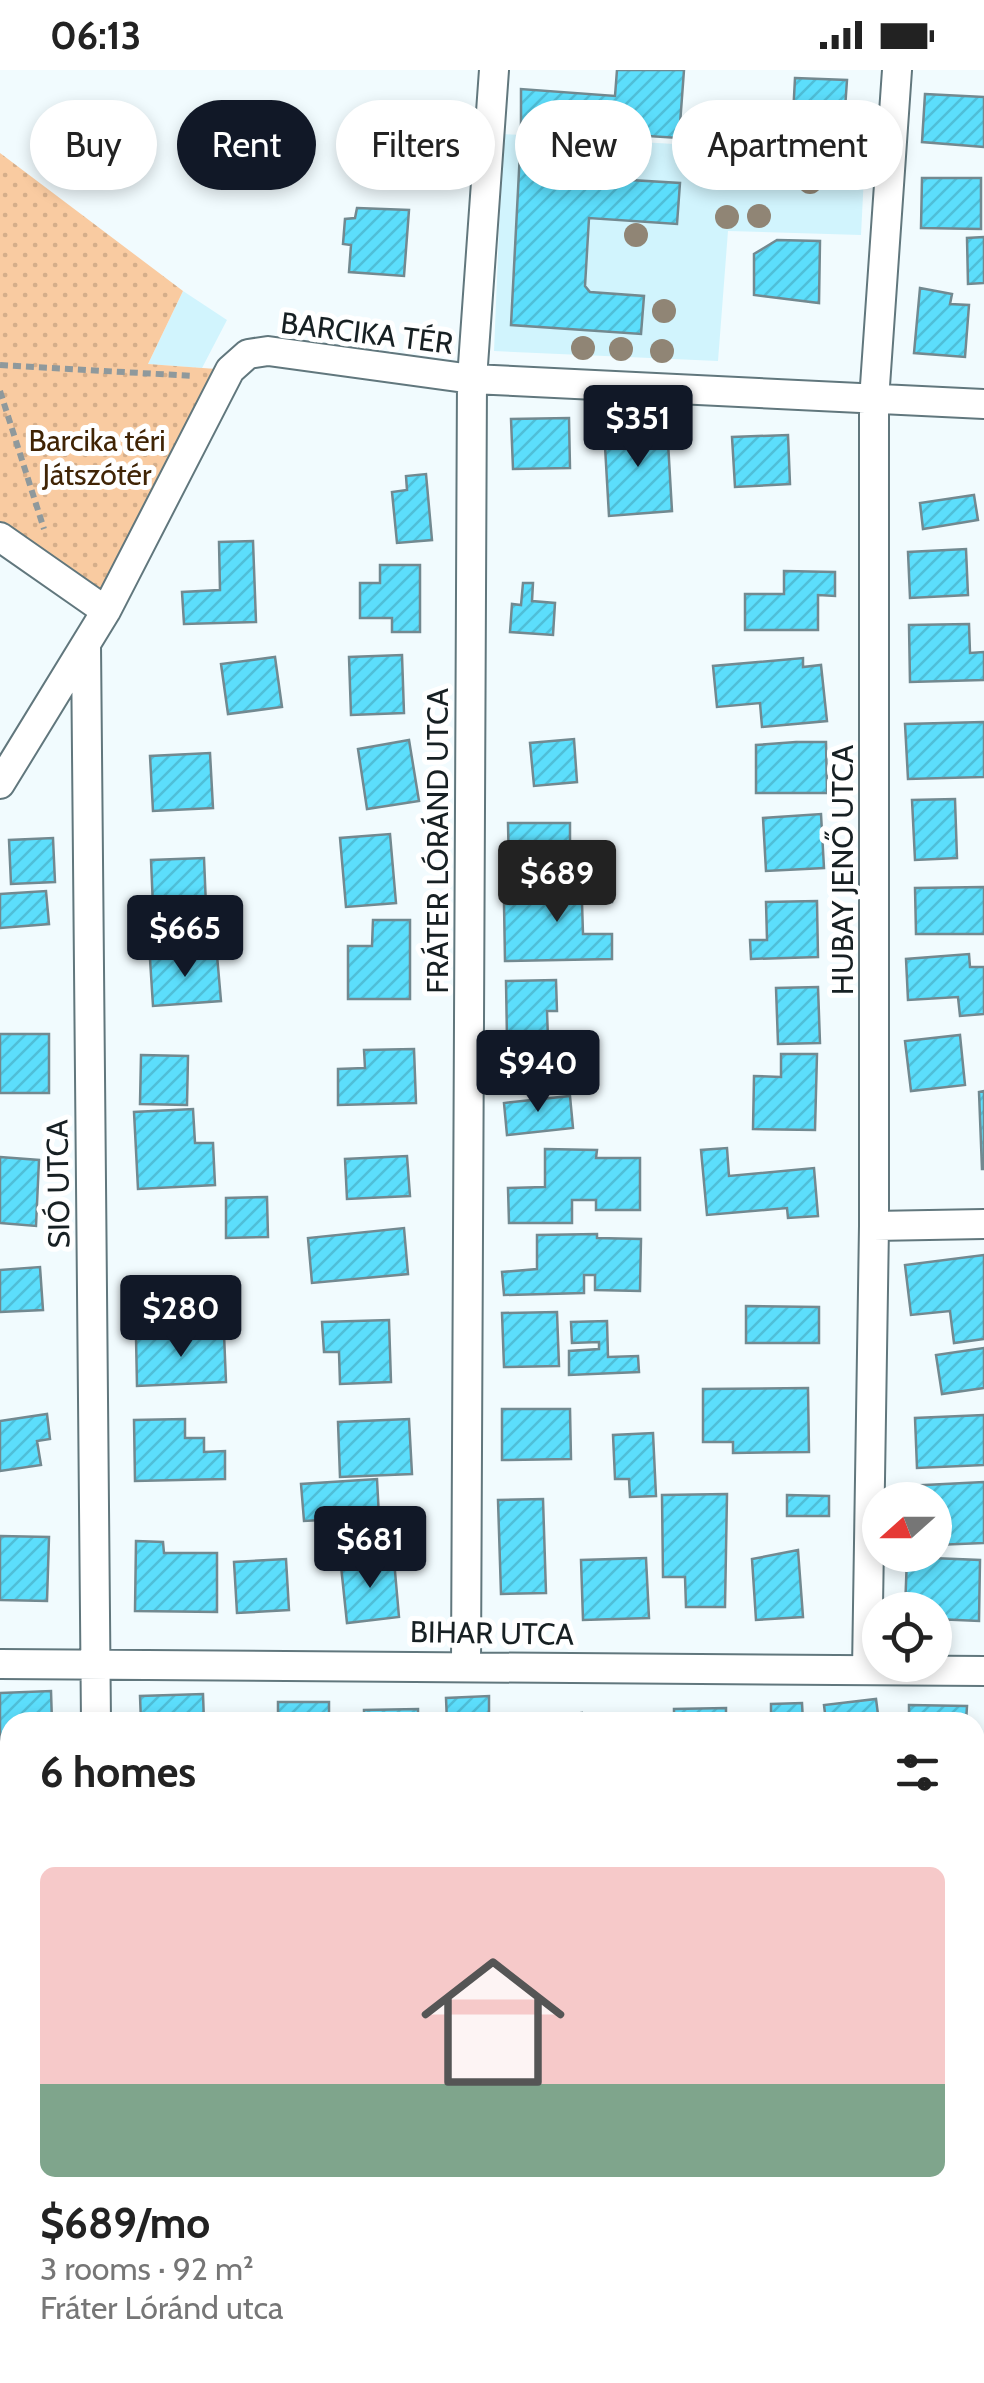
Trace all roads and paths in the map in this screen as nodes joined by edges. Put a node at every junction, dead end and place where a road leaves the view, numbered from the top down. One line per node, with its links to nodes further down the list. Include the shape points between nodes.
1 (494, 70): 5 (street, BARCIKA TÉR)
2 (897, 70): 7 (street, HUBAY JENŐ UTCA)
3 (0, 365): 4 (path)
4 (225, 378): 5 (street, BARCIKA TÉR, via 248,354 268,352); 11 (street, BARCIKA TÉR)
5 (472, 379): 7 (street); 19 (street, FRÁTER LÓRÁND UTCA)
6 (0, 391): 10 (path)
7 (874, 400): 8 (street); 15 (street, HUBAY JENŐ UTCA)
8 (984, 404)
9 (0, 537): 10 (street)
10 (60, 578): 11 (street)
11 (106, 610): 12 (street, BARCIKA TÉR)
12 (86, 645): 13 (street, BARCIKA TÉR); 18 (street, SIÓ UTCA)
13 (0, 784)
14 (984, 1224): 15 (street)
15 (874, 1226): 16 (street, HUBAY JENŐ UTCA)
16 (868, 1592)
17 (0, 1664): 18 (street, BIHAR UTCA)
18 (96, 1664): 19 (street, BIHAR UTCA); 23 (street, SIÓ UTCA)
19 (466, 1664): 20 (street, BIHAR UTCA)
20 (862, 1670)
21 (952, 1671): 22 (street, BIHAR UTCA)
22 (984, 1671)
23 (96, 1712)

